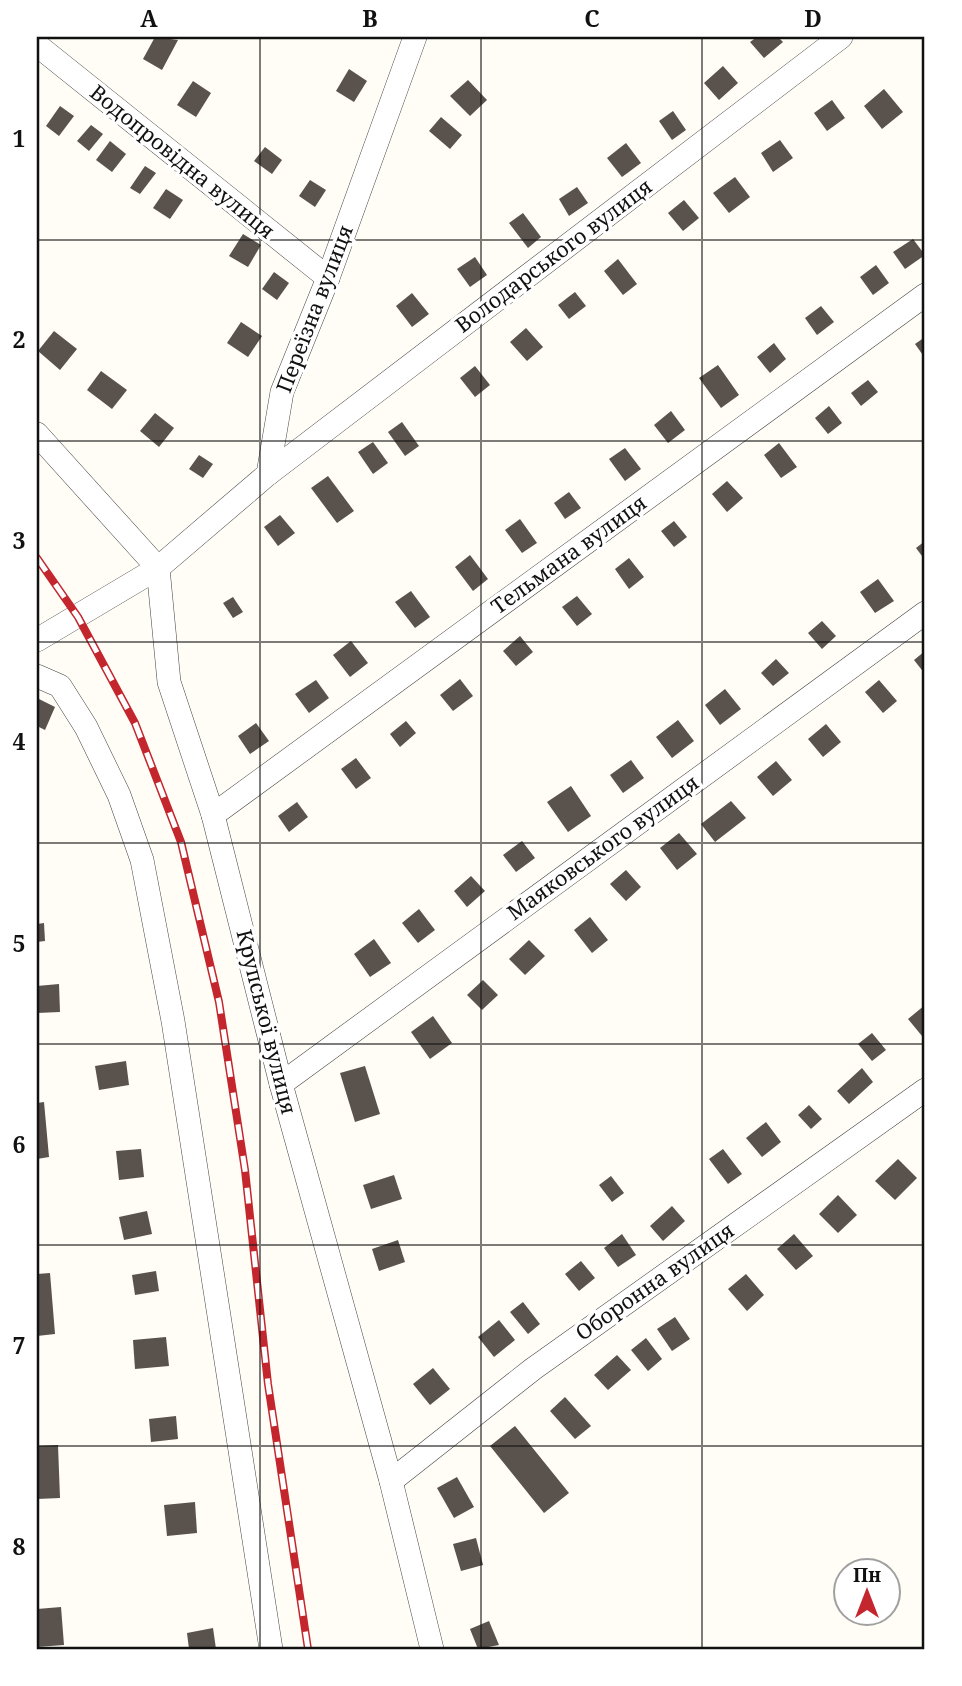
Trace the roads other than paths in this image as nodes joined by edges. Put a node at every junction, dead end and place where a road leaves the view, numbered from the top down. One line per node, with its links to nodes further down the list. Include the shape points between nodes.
1 (415, 37): 4 (street, Переїзна вулиця)
2 (841, 37): 7 (street, Володарського вулиця)
3 (37, 45): 4 (street, Водопровідна вулиця)
4 (328, 278): 7 (street, Переїзна вулиця, via 282,392)
5 (925, 295): 12 (street, Тельмана вулиця)
6 (37, 434): 8 (street)
7 (268, 474): 8 (street)
8 (158, 568): 10 (street); 12 (street, Крупської вулиця, via 169,682)
9 (925, 613): 13 (street, Маяковського вулиця)
10 (37, 640)
11 (37, 676): 16 (street, via 60,686 86,727 119,795 142,860 173,1021)
12 (213, 815): 13 (street, Крупської вулиця)
13 (281, 1084): 15 (street, Крупської вулиця)
14 (925, 1090): 15 (street, Оборонна вулиця, via 533,1369)
15 (391, 1481): 17 (street, Крупської вулиця)
16 (271, 1649)
17 (432, 1649)

